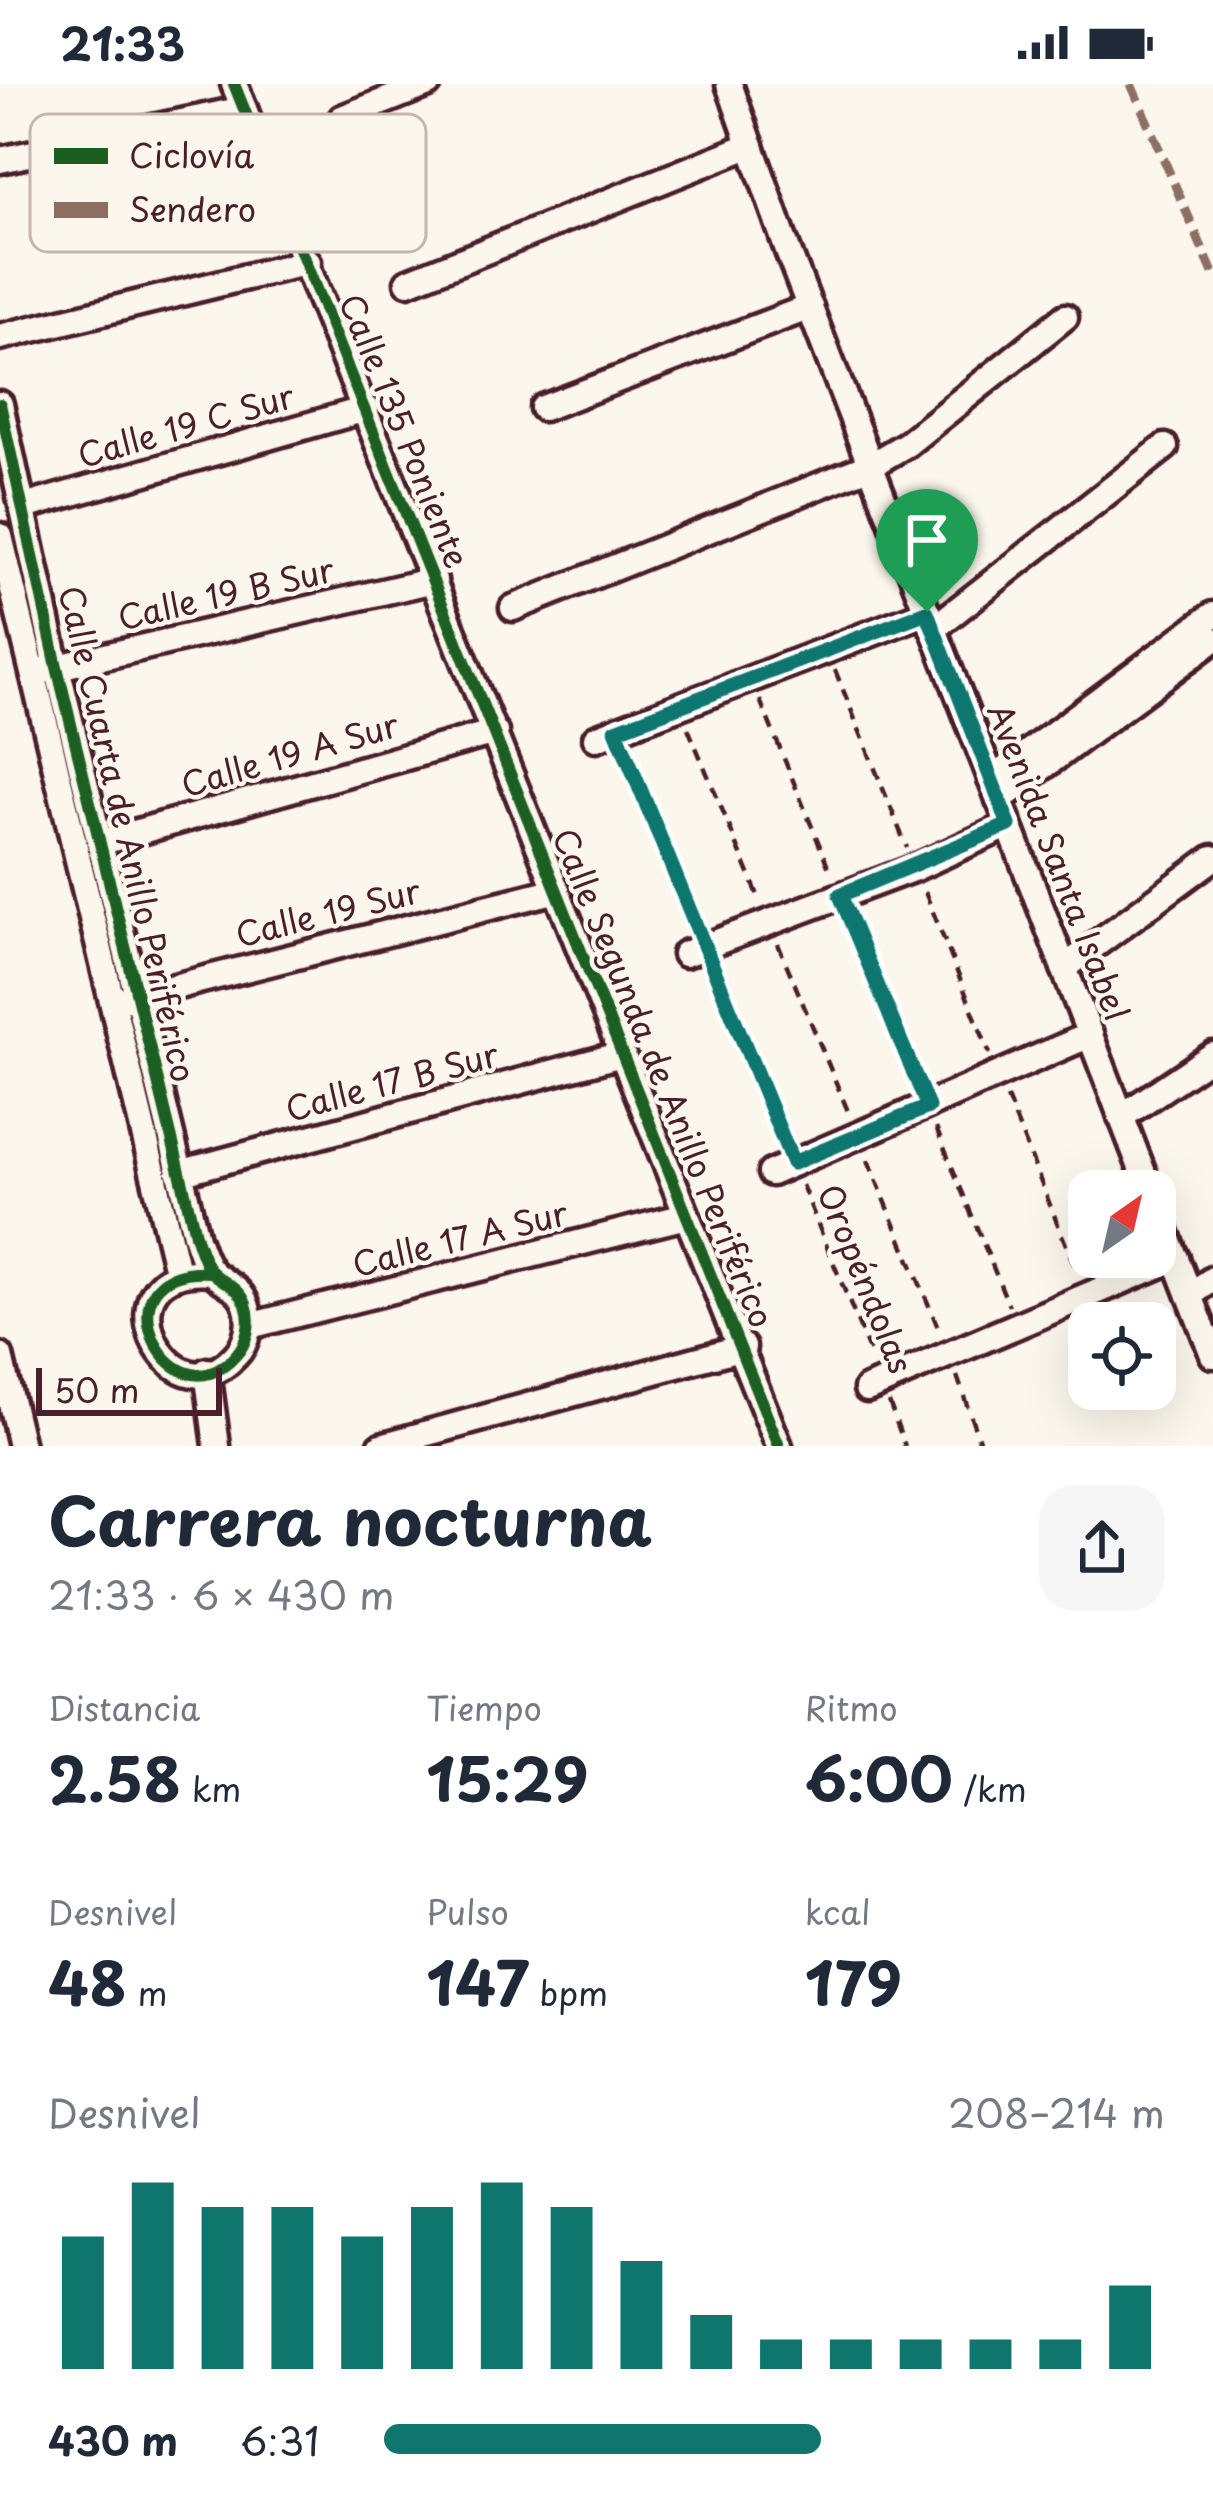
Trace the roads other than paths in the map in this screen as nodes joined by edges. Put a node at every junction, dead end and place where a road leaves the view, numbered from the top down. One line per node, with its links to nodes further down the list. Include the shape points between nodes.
1 (235, 84): 4 (street, Calle 135 Poniente)
2 (428, 84): 7 (street)
3 (729, 84): 8 (street, Avenida Santa Isabel)
4 (244, 110): 5 (street); 6 (street, Calle 135 Poniente)
5 (224, 114)
6 (246, 114)
7 (352, 114)
8 (751, 145): 13 (street); 14 (street, Avenida Santa Isabel)
9 (30, 154): 10 (street)
10 (0, 160)
11 (304, 252): 12 (street, Calle 135 Poniente)
12 (308, 262): 16 (street); 19 (street, Calle 135 Poniente)
13 (408, 282)
14 (810, 307): 18 (street); 21 (street, Avenida Santa Isabel)
15 (1065, 317): 21 (street)
16 (0, 338)
17 (0, 404): 22 (street, Calle Cuarta de Anillo Periférico)
18 (543, 408)
19 (366, 410): 22 (street, Calle 19 C Sur); 24 (street, Calle 135 Poniente)
20 (1165, 447): 27 (street, via 963,607)
21 (871, 466): 25 (street); 27 (street, Avenida Santa Isabel)
22 (24, 507): 29 (street, Calle Cuarta de Anillo Periférico)
23 (0, 536): 29 (street, Calle Cuarta de Anillo Periférico)
24 (434, 580): 29 (street, Calle 19 B Sur); 30 (street, Calle 135 Poniente)
25 (513, 608)
26 (1213, 614): 32 (street)
27 (930, 621): 31 (street, via 827,648); 32 (street, Avenida Santa Isabel)
28 (1213, 640): 32 (street)
29 (45, 670): 34 (street, Calle Cuarta de Anillo Periférico); 39 (street, Calle Cuarta de Anillo Periférico)
30 (495, 732): 34 (street, Calle 19 A Sur); 36 (street, Calle Segunda de Anillo Periférico)
31 (606, 734)
32 (995, 790): 33 (street, Avenida Santa Isabel)
33 (1009, 825): 37 (street); 38 (street, Avenida Santa Isabel)
34 (102, 842): 39 (street, Calle Cuarta de Anillo Periférico)
35 (1213, 858): 38 (street)
36 (557, 890): 39 (street, Calle 19 Sur); 41 (street, Calle Segunda de Anillo Periférico)
37 (696, 950)
38 (1064, 968): 40 (street, Avenida Santa Isabel)
39 (126, 999): 46 (street, Calle Cuarta de Anillo Periférico); 50 (street, Calle Cuarta de Anillo Periférico)
40 (1090, 1035): 43 (street, Avenida Santa Isabel); 44 (street)
41 (622, 1054): 46 (street, Calle 17 B Sur); 47 (street, Calle Segunda de Anillo Periférico)
42 (1213, 1054): 43 (street)
43 (1121, 1117): 45 (street, Avenida Santa Isabel)
44 (782, 1168)
45 (1142, 1170)
46 (178, 1172): 49 (street, Calle Cuarta de Anillo Periférico)
47 (686, 1216): 54 (street, Calle 17 A Sur); 55 (street, Calle Segunda de Anillo Periférico)
48 (1176, 1258): 53 (street)
49 (212, 1272): 50 (street); 54 (street, via 232,1284)
50 (178, 1275): 58 (street, via 152,1297 146,1322 153,1347 171,1366)
51 (1133, 1278): 59 (street)
52 (1213, 1279): 53 (street)
53 (1190, 1294): 56 (street)
54 (249, 1326): 58 (street, via 232,1360)
55 (743, 1347): 62 (street); 63 (street, Calle Segunda de Anillo Periférico)
56 (1213, 1355)
57 (0, 1356): 60 (street)
58 (207, 1371): 61 (street)
59 (874, 1386)
60 (21, 1446)
61 (217, 1446)
62 (382, 1446)
63 (779, 1446)

